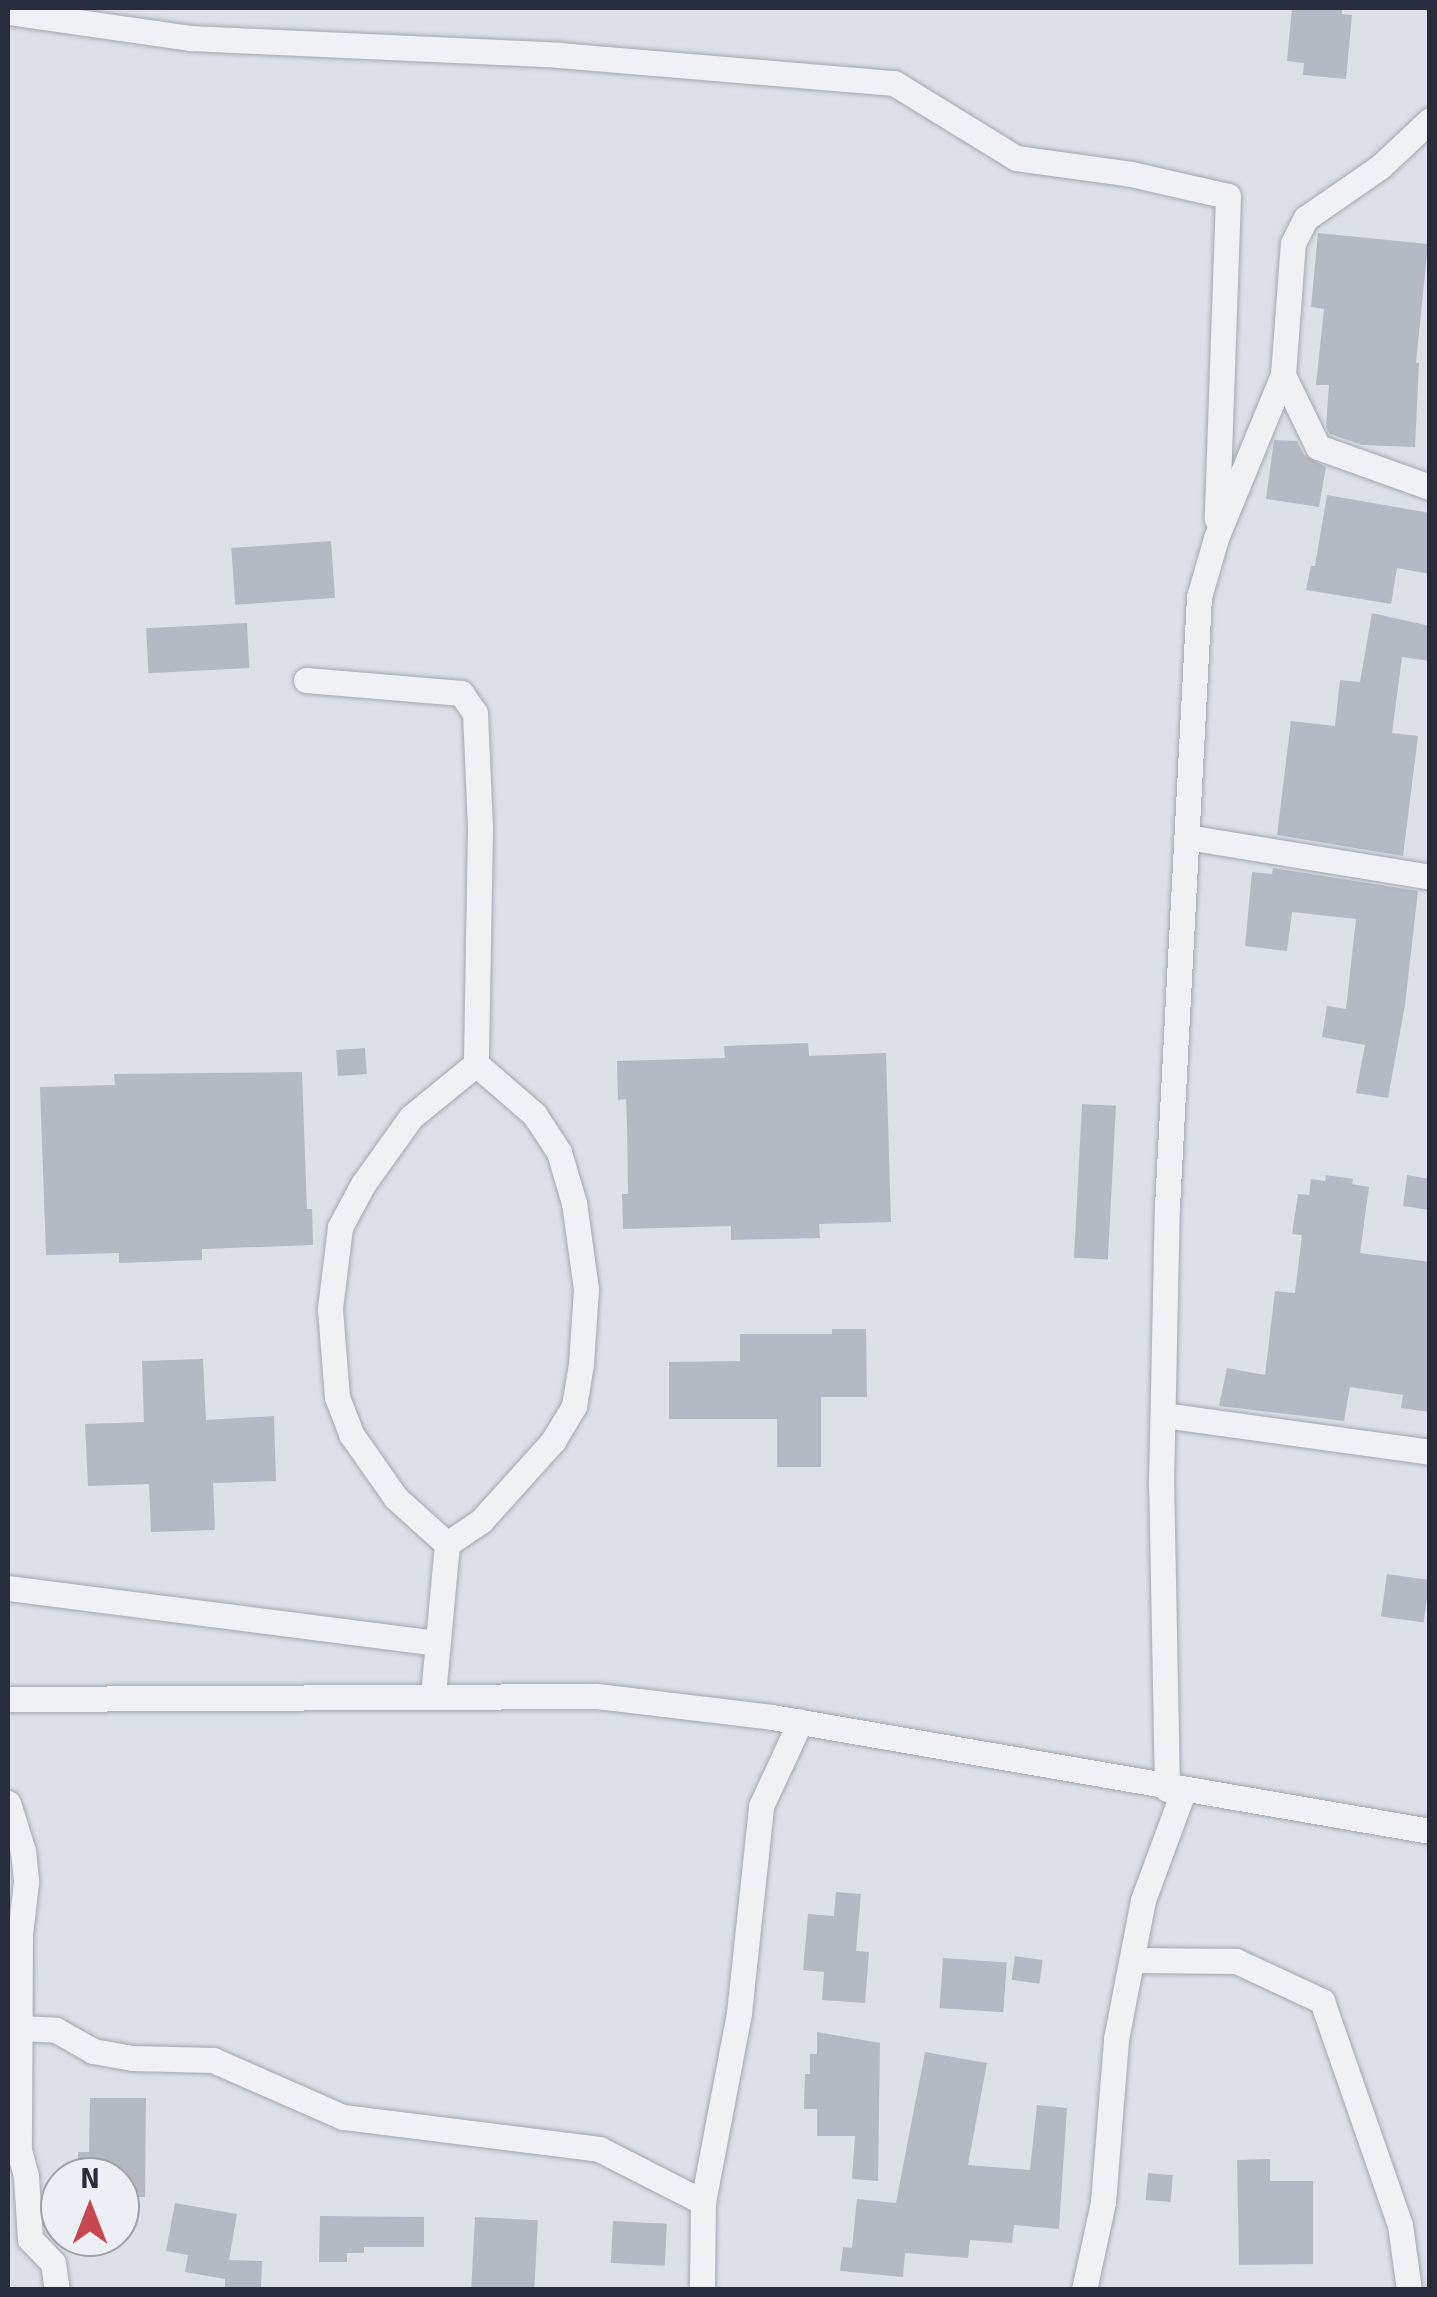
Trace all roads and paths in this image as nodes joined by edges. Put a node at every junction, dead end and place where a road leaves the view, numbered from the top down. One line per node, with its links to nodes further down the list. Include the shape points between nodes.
1 (8, 12): 5 (street, via 191,38 559,55 894,83 1016,158 1228,196)
2 (1430, 120): 3 (street, via 1381,166 1306,218 1294,243)
3 (1282, 374): 4 (street, via 1318,447); 5 (street)
4 (1430, 487)
5 (1216, 538): 7 (street, via 1199,597)
6 (306, 680): 9 (street, via 461,692 476,714)
7 (1187, 836): 8 (street); 10 (street, via 1167,1208)
8 (1430, 876)
9 (476, 1064): 12 (street, via 534,1114 559,1152 586,1288 582,1364 574,1406 554,1441 495,1508); 12 (street, via 411,1117 362,1184 340,1227 332,1272 330,1350 351,1434 396,1498)
10 (1164, 1415): 11 (street); 18 (street, via 1161,1484)
11 (1430, 1452)
12 (447, 1544): 14 (street)
13 (8, 1588): 14 (street)
14 (438, 1643): 15 (street)
15 (433, 1694): 16 (street); 17 (street, via 596,1696)
16 (8, 1700)
17 (800, 1722): 18 (street); 23 (street, via 762,1806 739,2013)
18 (1175, 1789): 20 (street); 21 (street, via 1143,1900)
19 (8, 1803): 22 (street, via 26,1882)
20 (1430, 1832)
21 (1135, 1960): 27 (street, via 1116,2039 1102,2202); 28 (street, via 1236,1961 1322,2001 1400,2225)
22 (21, 2028): 23 (street, via 56,2030 113,2055 213,2060 343,2117 599,2149); 24 (street)
23 (703, 2202): 26 (street)
24 (17, 2214): 25 (street, via 52,2264)
25 (57, 2290)
26 (702, 2290)
27 (1084, 2290)
28 (1410, 2290)

